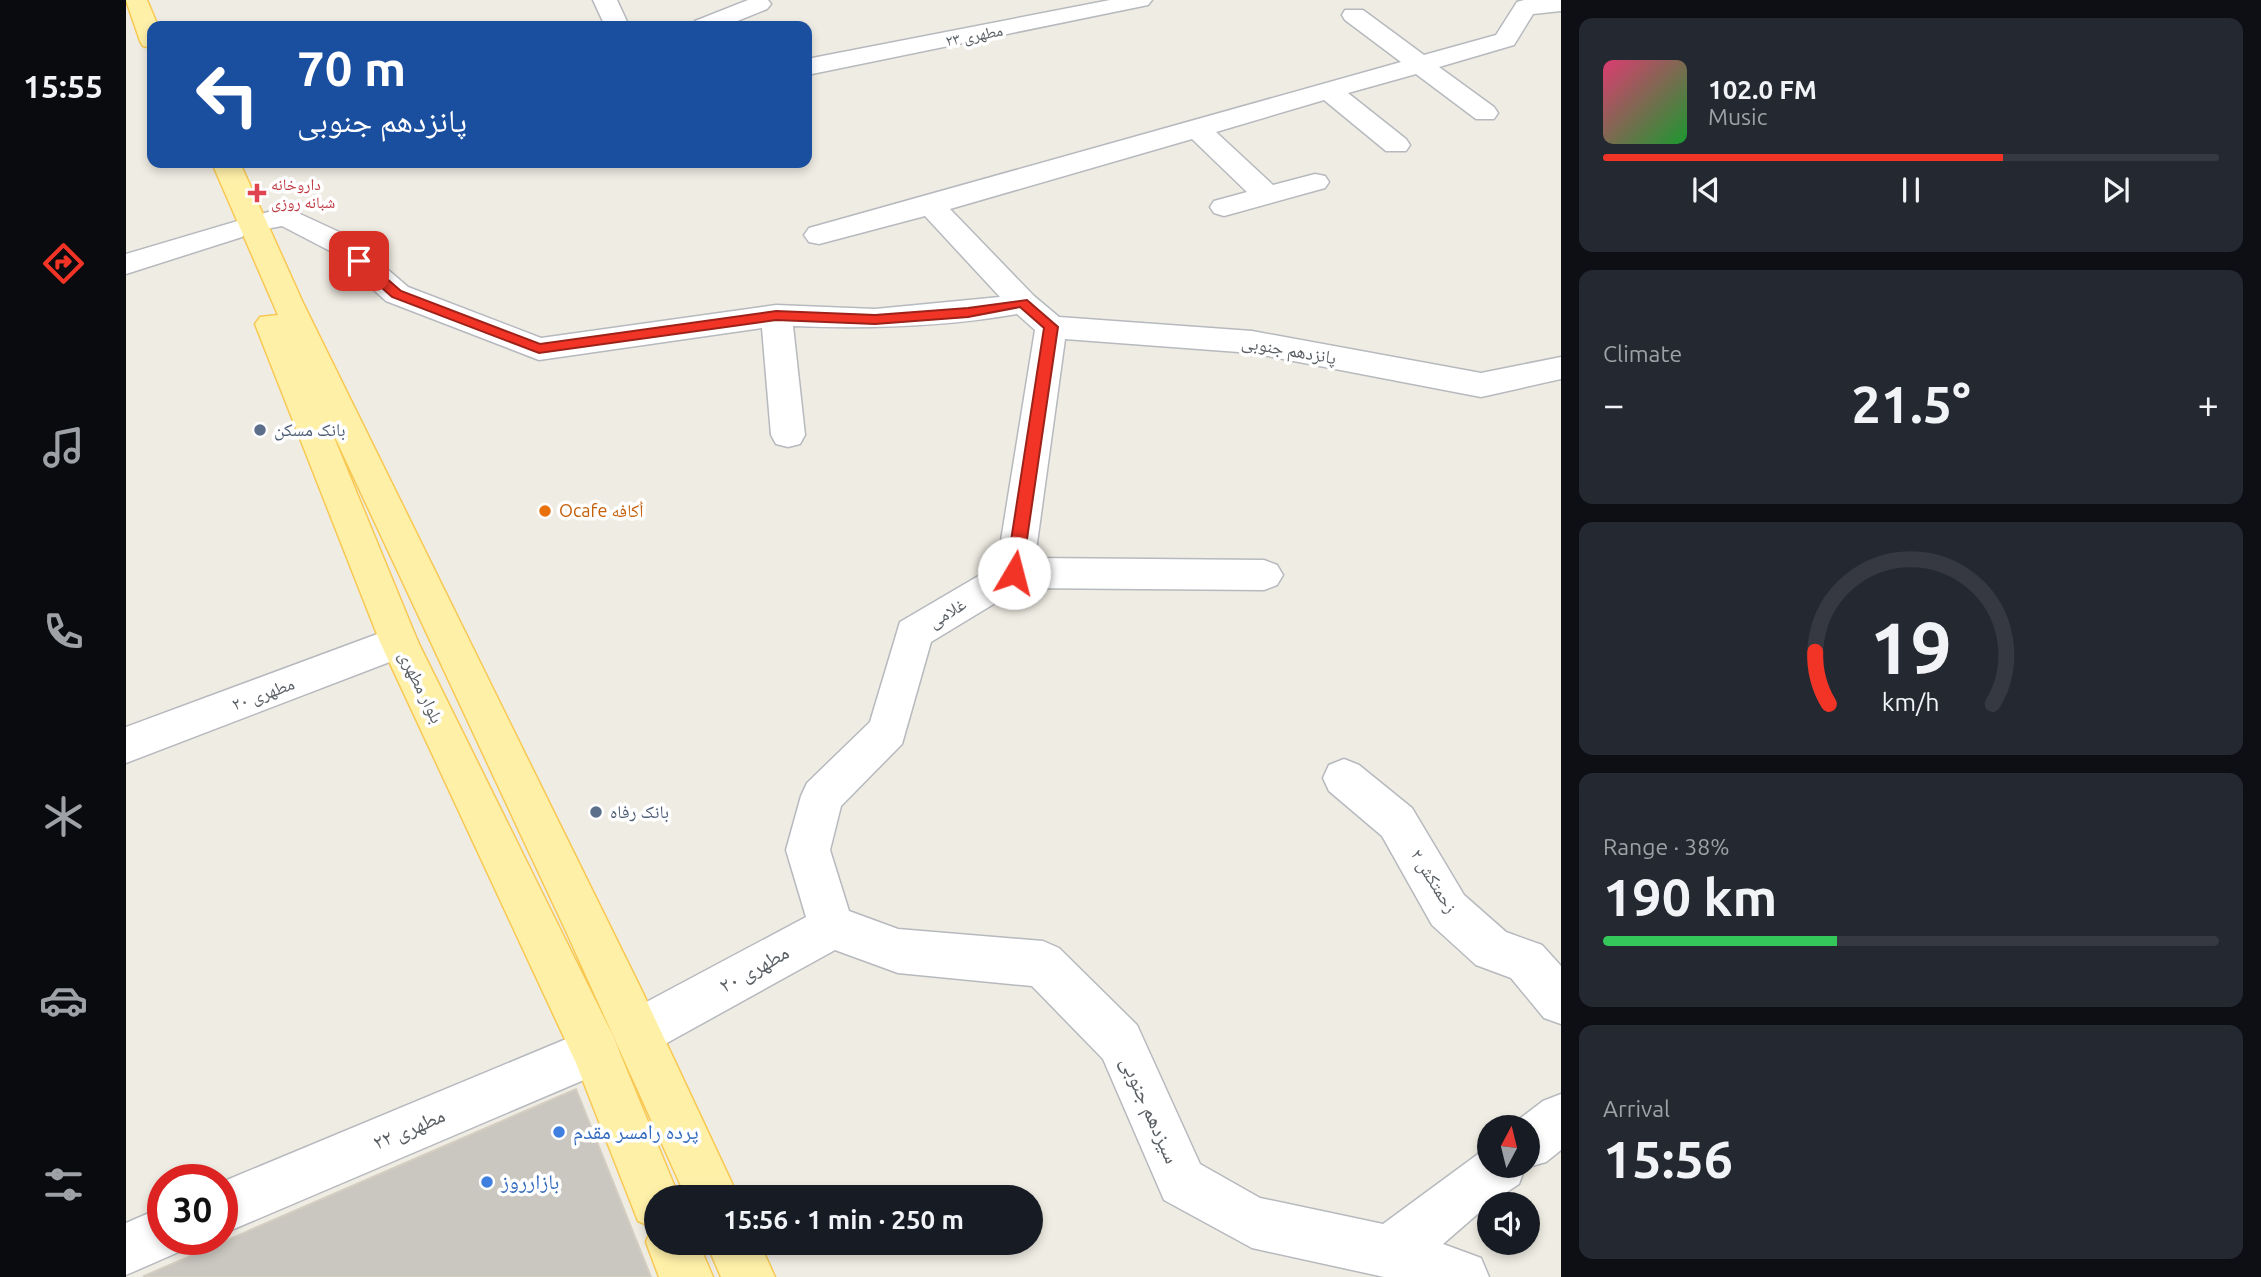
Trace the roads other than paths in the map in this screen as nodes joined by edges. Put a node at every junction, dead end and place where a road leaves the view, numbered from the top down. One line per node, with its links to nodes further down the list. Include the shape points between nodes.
1 (135, 0): 11 (main road)
2 (156, 0): 8 (main road)
3 (605, 0): 9 (street)
4 (1140, 0): 13 (street, مطهری ۲۳)
5 (760, 4): 10 (street)
6 (1561, 4): 12 (street, via 1525,7 1505,40)
7 (1354, 15): 12 (street)
8 (165, 21)
9 (615, 21)
10 (717, 21)
11 (147, 29)
12 (1421, 65): 14 (street); 15 (street)
13 (812, 66)
14 (1329, 91): 16 (street); 17 (street)
15 (1485, 113)
16 (1197, 128): 21 (street); 22 (street)
17 (1396, 145)
18 (207, 168): 24 (main road, بلوار مطهری)
19 (227, 168): 24 (main road, بلوار مطهری)
20 (1315, 181): 21 (street)
21 (1266, 194): 23 (street)
22 (931, 205): 25 (street); 27 (street)
23 (1224, 207)
24 (242, 228): 26 (street); 28 (street, via 285,216 340,244 397,294 539,349); 34 (main road, بلوار مطهری); 39 (main road, بلوار مطهری)
25 (819, 235)
26 (126, 264)
27 (1023, 303): 28 (street, via 875,319); 29 (street)
28 (776, 316): 31 (street)
29 (1051, 327): 30 (street, پانزدهم جنوبی, via 1252,342 1481,385); 32 (street)
30 (1561, 368)
31 (788, 435)
32 (1014, 573): 33 (street); 37 (street, غلامی, via 914,632 888,731 822,796 808,850)
33 (1264, 575)
34 (399, 642): 35 (street, مطهری ۲۰); 40 (main road, بلوار مطهری)
35 (126, 745)
36 (1344, 778): 38 (street, زحمتکش ۲, via 1397,821 1448,910 1492,949 1527,961)
37 (832, 927): 39 (street, مطهری ۲۰); 49 (street, سیزدهم جنوبی, via 898,951 1043,964 1119,1042 1182,1182 1252,1222)
38 (1561, 1000)
39 (639, 1032): 40 (main road); 45 (main road, بلوار مطهری)
40 (595, 1051): 44 (main road, بلوار مطهری); 46 (street, مطهری ۲۲)
41 (1561, 1119): 42 (street)
42 (1540, 1135)
43 (1486, 1178): 49 (street)
44 (649, 1185)
45 (707, 1185)
46 (238, 1201)
47 (147, 1240): 48 (street)
48 (126, 1249)
49 (1390, 1252): 54 (street, سیزدهم جنوبی)
50 (677, 1255): 52 (main road)
51 (738, 1255): 53 (main road)
52 (686, 1277)
53 (748, 1277)
54 (1462, 1277)

